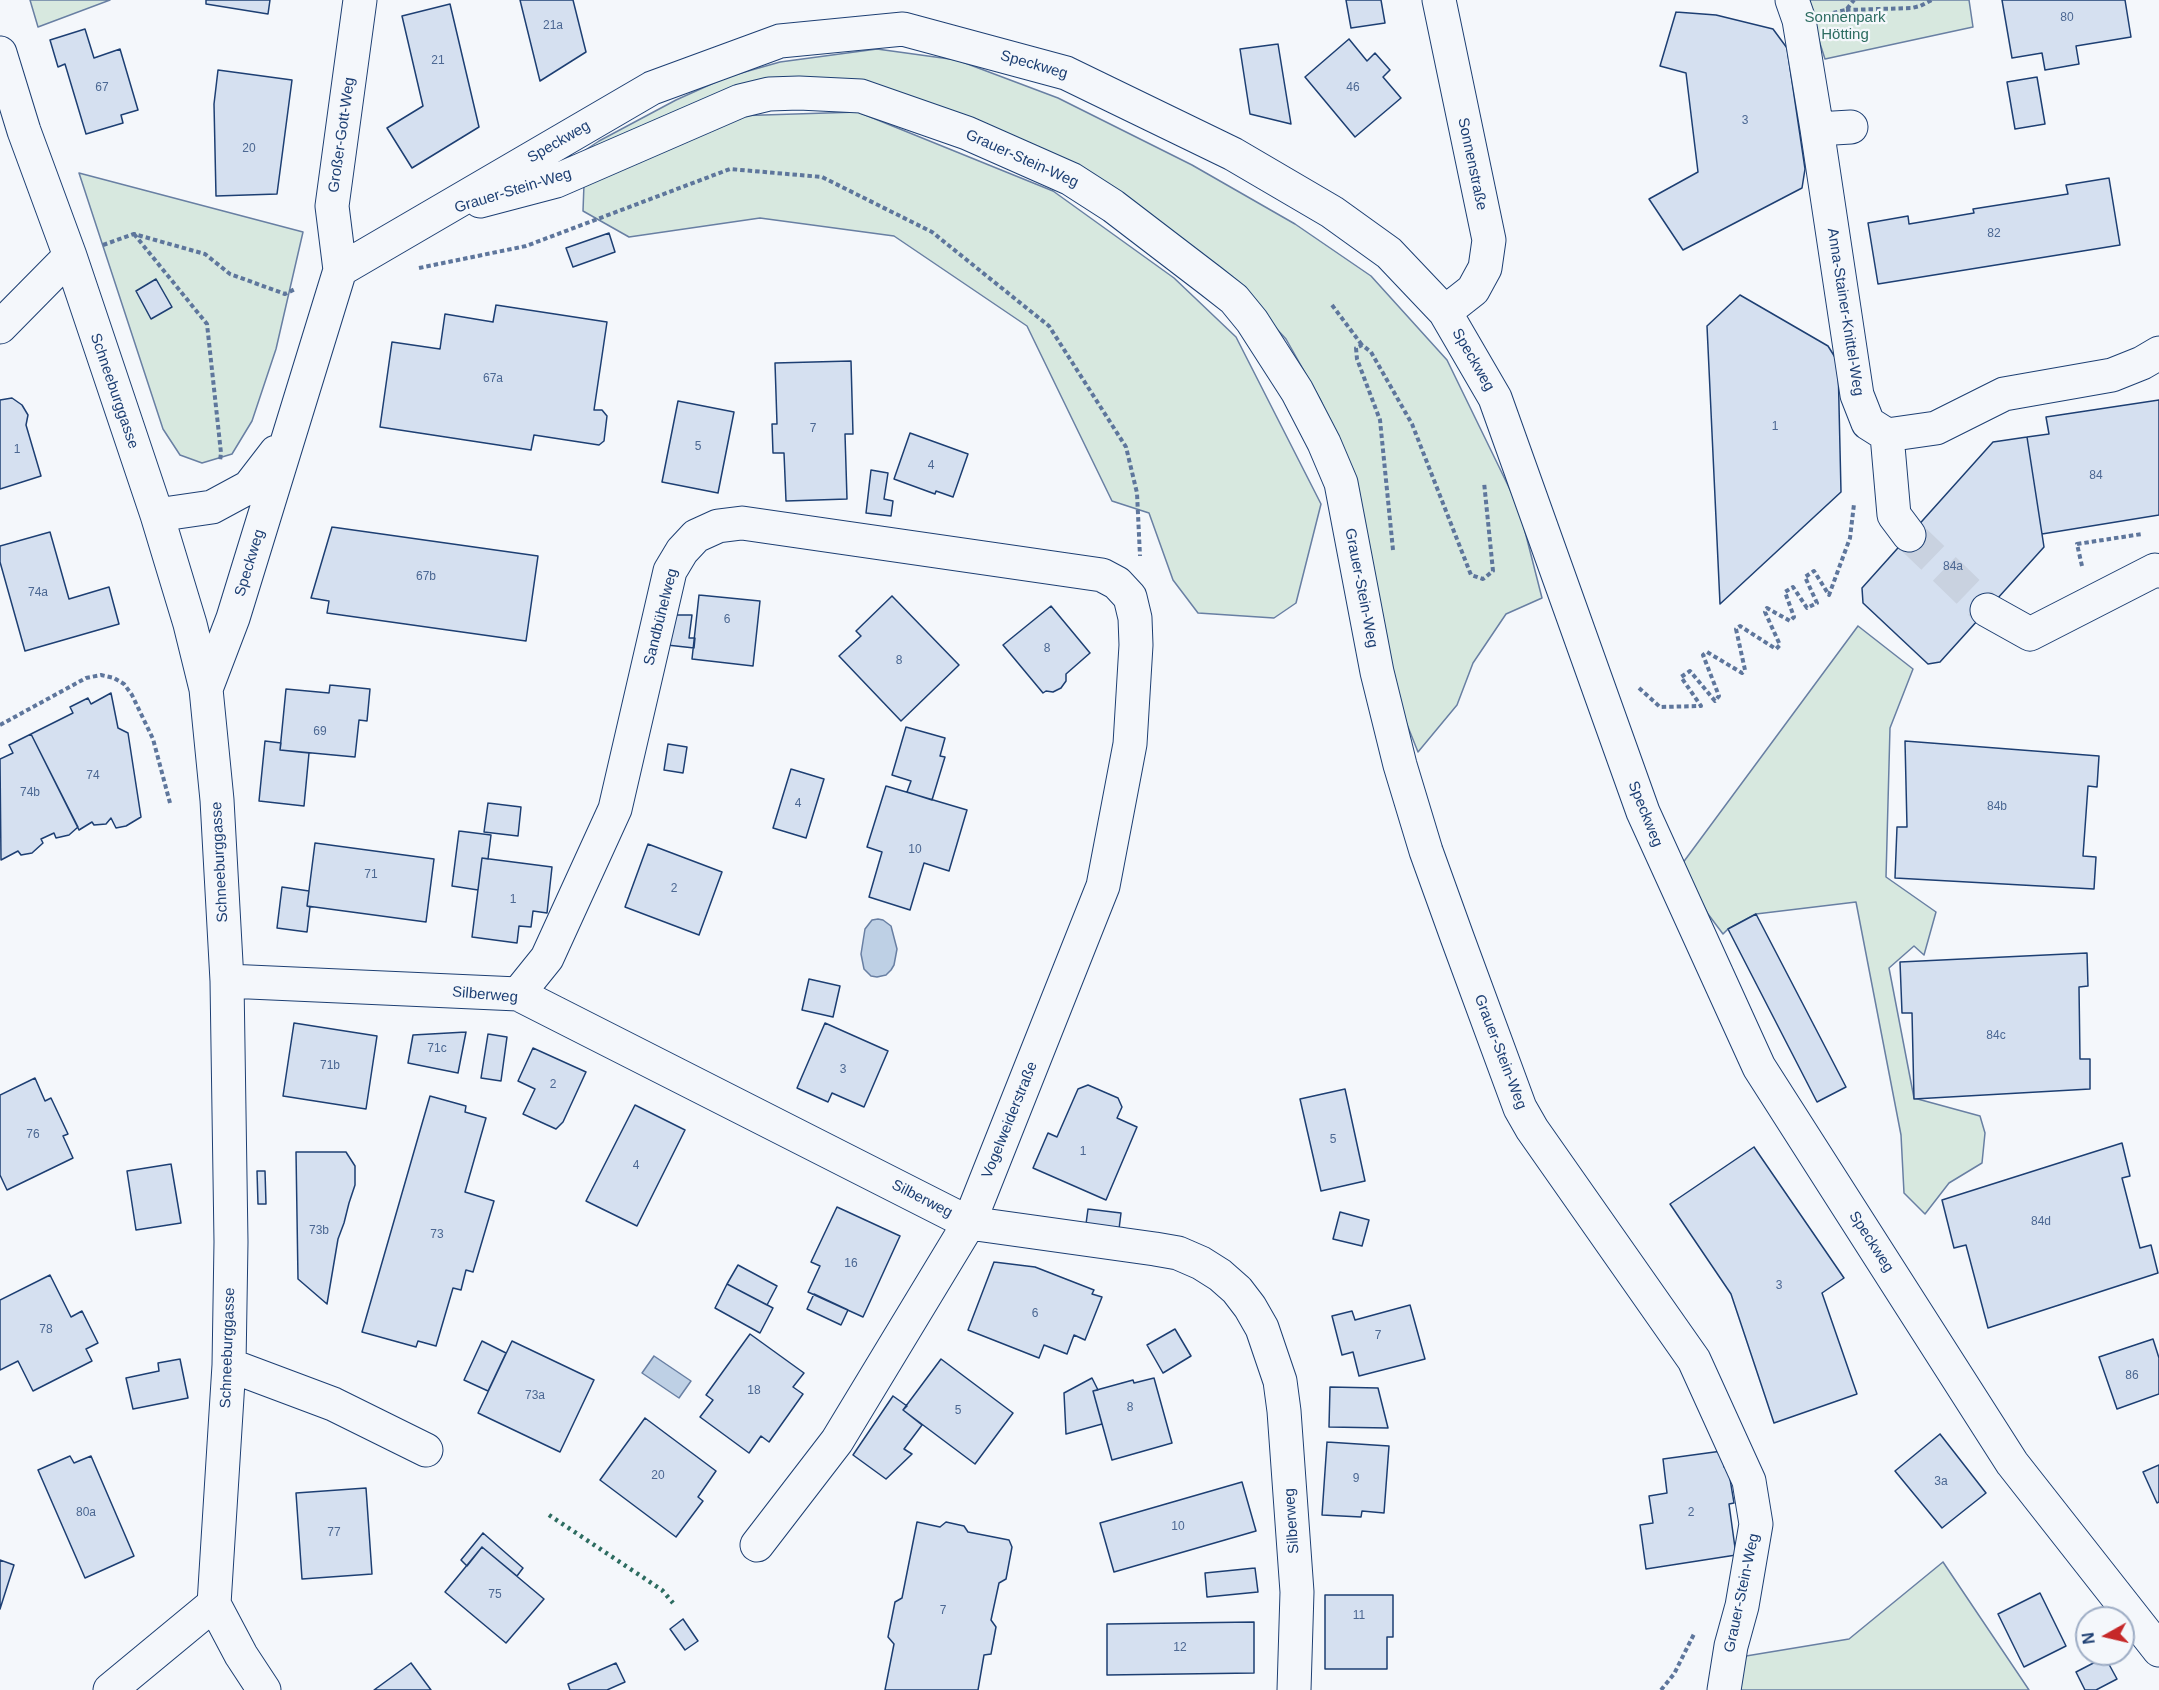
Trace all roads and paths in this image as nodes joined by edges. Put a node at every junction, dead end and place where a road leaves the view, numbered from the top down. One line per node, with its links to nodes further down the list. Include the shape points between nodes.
1 (360, 0): 13 (street, Großer-Gott-Weg, via 332,206)
2 (1439, 0): 15 (street, Sonnenstraße, via 1489,240 1485,268 1473,290)
3 (1792, 0): 8 (street, Anna-Stainer-Knittel-Weg, via 1799,20)
4 (1932, 0): 5 (path, via 1911,8)
5 (1846, 10)
6 (0, 53): 12 (street, Schneeburggasse)
7 (1851, 127): 8 (street)
8 (1817, 129): 19 (street, Anna-Stainer-Knittel-Weg, via 1857,396 1868,423)
9 (435, 214): 11 (street, Speckweg); 15 (street, Speckweg, via 652,88 780,41 903,29 1066,73 1233,154 1332,212 1389,253); 48 (street, Grauer-Stein-Weg, via 556,181 740,101 779,93 861,96 967,133 1071,179 1113,206 1234,299 1284,367 1335,467 1400,765 1445,905 1521,1108 1694,1360 1749,1480 1756,1524)
10 (134, 234): 12 (path); 13 (path, via 205,254 230,274 285,294); 23 (path, via 207,324 221,453)
11 (378, 247): 13 (street, Speckweg); 27 (path, via 419,268 526,246 730,169 822,177 932,232 1049,326 1126,447 1137,493)
12 (70, 256): 16 (street); 24 (street, Schneeburggasse)
13 (340, 270): 20 (street, Speckweg)
14 (1332, 305): 17 (path)
15 (1445, 312): 43 (street, Speckweg, via 1495,398 1643,812 1758,1067 2012,1463)
16 (0, 327)
17 (1362, 345): 21 (path, via 1371,352 1412,424 1471,575 1483,579 1493,571); 26 (path, via 1356,348 1357,359 1380,420)
18 (2159, 353): 19 (street, via 2112,375 2004,394 1936,428)
19 (1887, 435): 25 (street, via 1894,515)
20 (288, 436): 23 (street, Speckweg, via 249,488); 32 (street, Speckweg, via 233,618)
21 (1484, 481)
22 (1854, 500): 31 (path, via 1850,538 1829,595 1814,572 1805,577 1817,603 1807,608 1793,587 1785,592 1794,617 1790,621 1767,608 1765,612 1780,645 1776,649 1740,626 1736,629 1745,670 1742,673 1707,652 1703,655 1719,696 1715,700 1690,671 1681,677 1701,706 1660,707)
23 (212, 507): 24 (street, Speckweg)
24 (157, 515): 32 (street, Schneeburggasse)
25 (1909, 535)
26 (1392, 553)
27 (1141, 563)
28 (2159, 571): 29 (street, via 2030,634)
29 (1987, 610)
30 (1136, 645): 36 (street, Sandbühelweg, via 1130,597 1102,575 742,523 718,526 696,536 670,571 615,809 547,958); 37 (street, Vogelweiderstraße, via 1130,744 1103,886)
31 (1635, 685)
32 (206, 689): 35 (street, Schneeburggasse, via 217,800)
33 (0, 725): 34 (path, via 86,678 114,678 132,695 153,739)
34 (170, 802)
35 (227, 981): 36 (street, Silberweg); 38 (street, Schneeburggasse)
36 (518, 994): 37 (street, Silberweg)
37 (969, 1223): 40 (street, Vogelweiderstraße, via 837,1441); 46 (street, Silberweg, via 1178,1253 1220,1275 1250,1307 1272,1353 1284,1410 1297,1592)
38 (229, 1365): 39 (street, via 333,1404); 41 (street, Schneeburggasse)
39 (426, 1450)
40 (757, 1545)
41 (214, 1604): 44 (street); 45 (street)
42 (1697, 1629): 47 (path, via 1674,1674)
43 (2159, 1650)
44 (110, 1690)
45 (264, 1690)
46 (1294, 1690)
47 (1661, 1690)
48 (1724, 1690)

